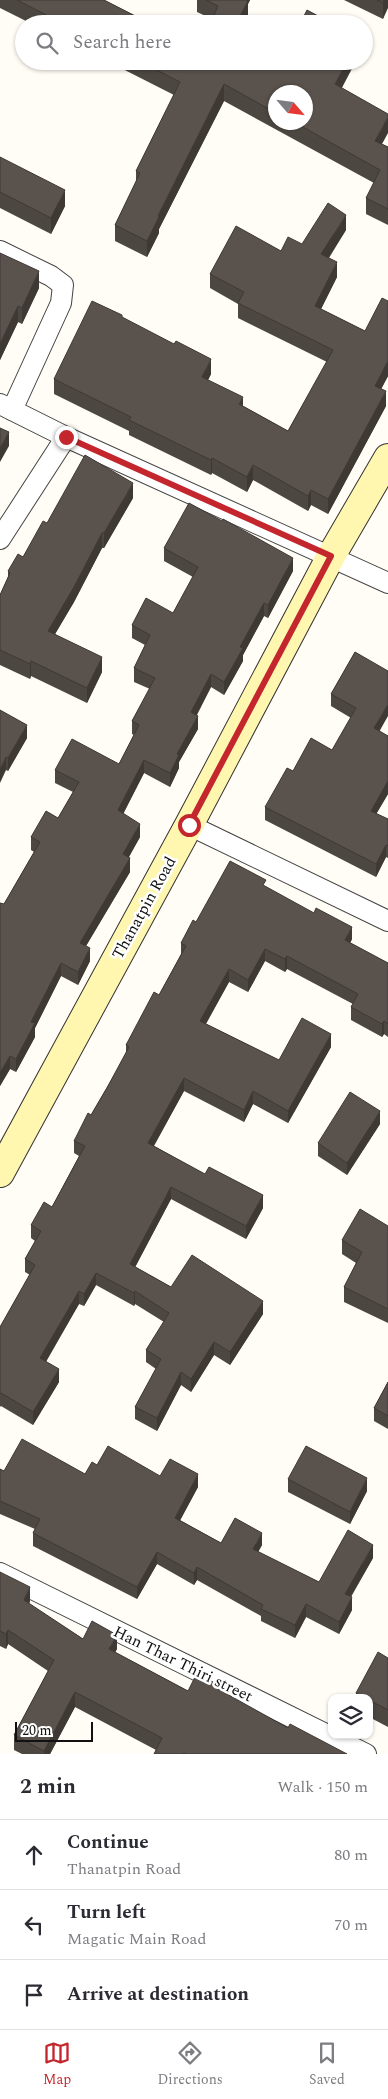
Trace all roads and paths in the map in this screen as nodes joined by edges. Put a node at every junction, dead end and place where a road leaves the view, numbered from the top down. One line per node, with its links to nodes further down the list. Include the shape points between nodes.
1 (0, 251): 2 (street, via 51,276 63,286 62,303)
2 (6, 407): 3 (street)
3 (66, 437): 5 (street); 6 (street)
4 (388, 458): 6 (main road, Thanatpin Road)
5 (0, 539)
6 (331, 556): 7 (street); 8 (main road, Thanatpin Road)
7 (388, 583)
8 (189, 825): 9 (street); 10 (main road, Thanatpin Road)
9 (388, 921)
10 (0, 1173)
11 (0, 1573): 12 (street, Han Thar Thiri street)
12 (366, 1754)

